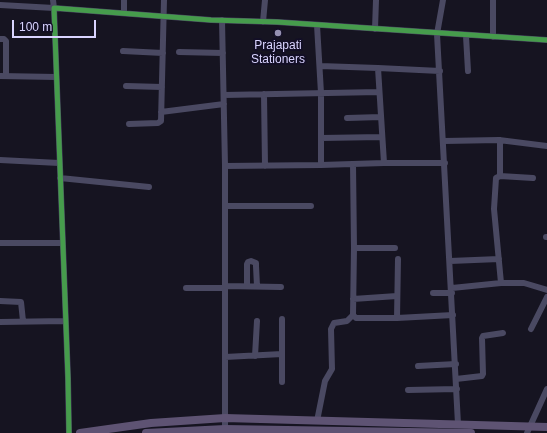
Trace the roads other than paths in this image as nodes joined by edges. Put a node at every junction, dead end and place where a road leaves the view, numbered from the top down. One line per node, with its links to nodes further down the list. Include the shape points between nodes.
1 (53, 0): 9 (street)
2 (124, 0): 10 (street)
3 (164, 0): 11 (street)
4 (265, 0): 13 (street)
5 (376, 0): 15 (street)
6 (443, 0): 16 (street)
7 (493, 0): 18 (street)
8 (0, 5): 9 (street)
9 (54, 8): 10 (street); 30 (street)
10 (124, 13): 11 (street)
11 (163, 16): 12 (street); 23 (street)
12 (222, 20): 13 (street); 24 (street)
13 (262, 22): 14 (street)
14 (317, 25): 15 (street); 25 (street)
15 (375, 29): 16 (street)
16 (438, 34): 17 (street); 27 (street)
17 (466, 36): 18 (street); 28 (street)
18 (493, 37): 20 (street)
19 (0, 39): 29 (street, via 6,41)
20 (547, 40)
21 (123, 51): 23 (street)
22 (179, 52): 24 (street)
23 (163, 53): 32 (street)
24 (223, 53): 36 (street)
25 (320, 66): 26 (street); 33 (street)
26 (378, 68): 27 (street); 34 (street)
27 (440, 71): 45 (street)
28 (468, 71)
29 (3, 76): 30 (street)
30 (56, 77): 48 (street)
31 (126, 86): 32 (street)
32 (162, 87): 38 (street)
33 (322, 92): 34 (street); 35 (street); 43 (street)
34 (379, 92): 39 (street)
35 (264, 94): 36 (street); 54 (street)
36 (224, 96): 37 (street)
37 (224, 104): 38 (street); 53 (street)
38 (161, 112): 41 (street, via 161,121 158,123)
39 (381, 116): 40 (street); 42 (street)
40 (347, 118)
41 (129, 124)
42 (382, 137): 43 (street); 49 (street)
43 (321, 138): 52 (street)
44 (500, 140): 45 (street); 46 (street); 55 (street)
45 (444, 141): 50 (street)
46 (547, 146)
47 (0, 160): 48 (street)
48 (60, 163): 56 (street)
49 (384, 163): 50 (street); 51 (street)
50 (445, 163): 67 (street)
51 (353, 164): 52 (street); 63 (street)
52 (321, 165): 54 (street)
53 (225, 166): 54 (street); 59 (street)
54 (265, 166)
55 (500, 176): 57 (street); 65 (street, via 496,178 494,197)
56 (60, 178): 58 (street); 62 (street)
57 (533, 178)
58 (149, 188)
59 (225, 206): 60 (street); 71 (street)
60 (311, 206)
61 (0, 243): 62 (street)
62 (62, 243): 86 (street)
63 (354, 248): 64 (street); 79 (street)
64 (395, 248)
65 (499, 258): 67 (street); 68 (street)
66 (398, 259): 77 (street)
67 (450, 261): 74 (street)
68 (501, 283): 74 (street); 75 (street, via 524,283)
69 (247, 286): 70 (street); 70 (street, via 247,264 251,261 256,263); 71 (street)
70 (257, 286): 72 (street)
71 (225, 287): 73 (street); 93 (street)
72 (281, 287)
73 (186, 288)
74 (452, 290): 76 (street); 82 (street)
75 (547, 290)
76 (433, 293)
77 (397, 296): 79 (street); 83 (street)
78 (547, 297): 89 (street)
79 (353, 299): 81 (street)
80 (0, 301): 85 (street, via 21,302)
81 (353, 315): 83 (street, via 356,318); 102 (street, via 347,321 334,323 331,329 332,369 325,381)
82 (453, 315): 83 (street); 94 (street)
83 (397, 318)
84 (282, 319): 91 (street)
85 (23, 321): 86 (street); 88 (street)
86 (65, 321): 110 (street)
87 (257, 321): 92 (street)
88 (0, 322)
89 (531, 330)
90 (503, 333): 96 (street, via 484,335 482,338 482,376)
91 (282, 354): 92 (street); 97 (street)
92 (255, 356): 93 (street)
93 (225, 357): 101 (street)
94 (456, 364): 95 (street); 96 (street)
95 (418, 366)
96 (456, 379): 98 (street)
97 (282, 382)
98 (457, 389): 100 (street); 104 (street)
99 (547, 389): 107 (street)
100 (408, 390)
101 (225, 418): 102 (main road); 106 (street); 111 (main road, via 152,423)
102 (317, 421): 103 (main road)
103 (333, 421): 104 (main road); 108 (main road)
104 (458, 424): 107 (main road)
105 (547, 427): 107 (main road)
106 (225, 429): 108 (main road); 112 (main road)
107 (528, 429)
108 (333, 431): 109 (main road)
109 (406, 432): 113 (main road)
110 (69, 433)
111 (80, 433)
112 (147, 433)
113 (471, 433)

